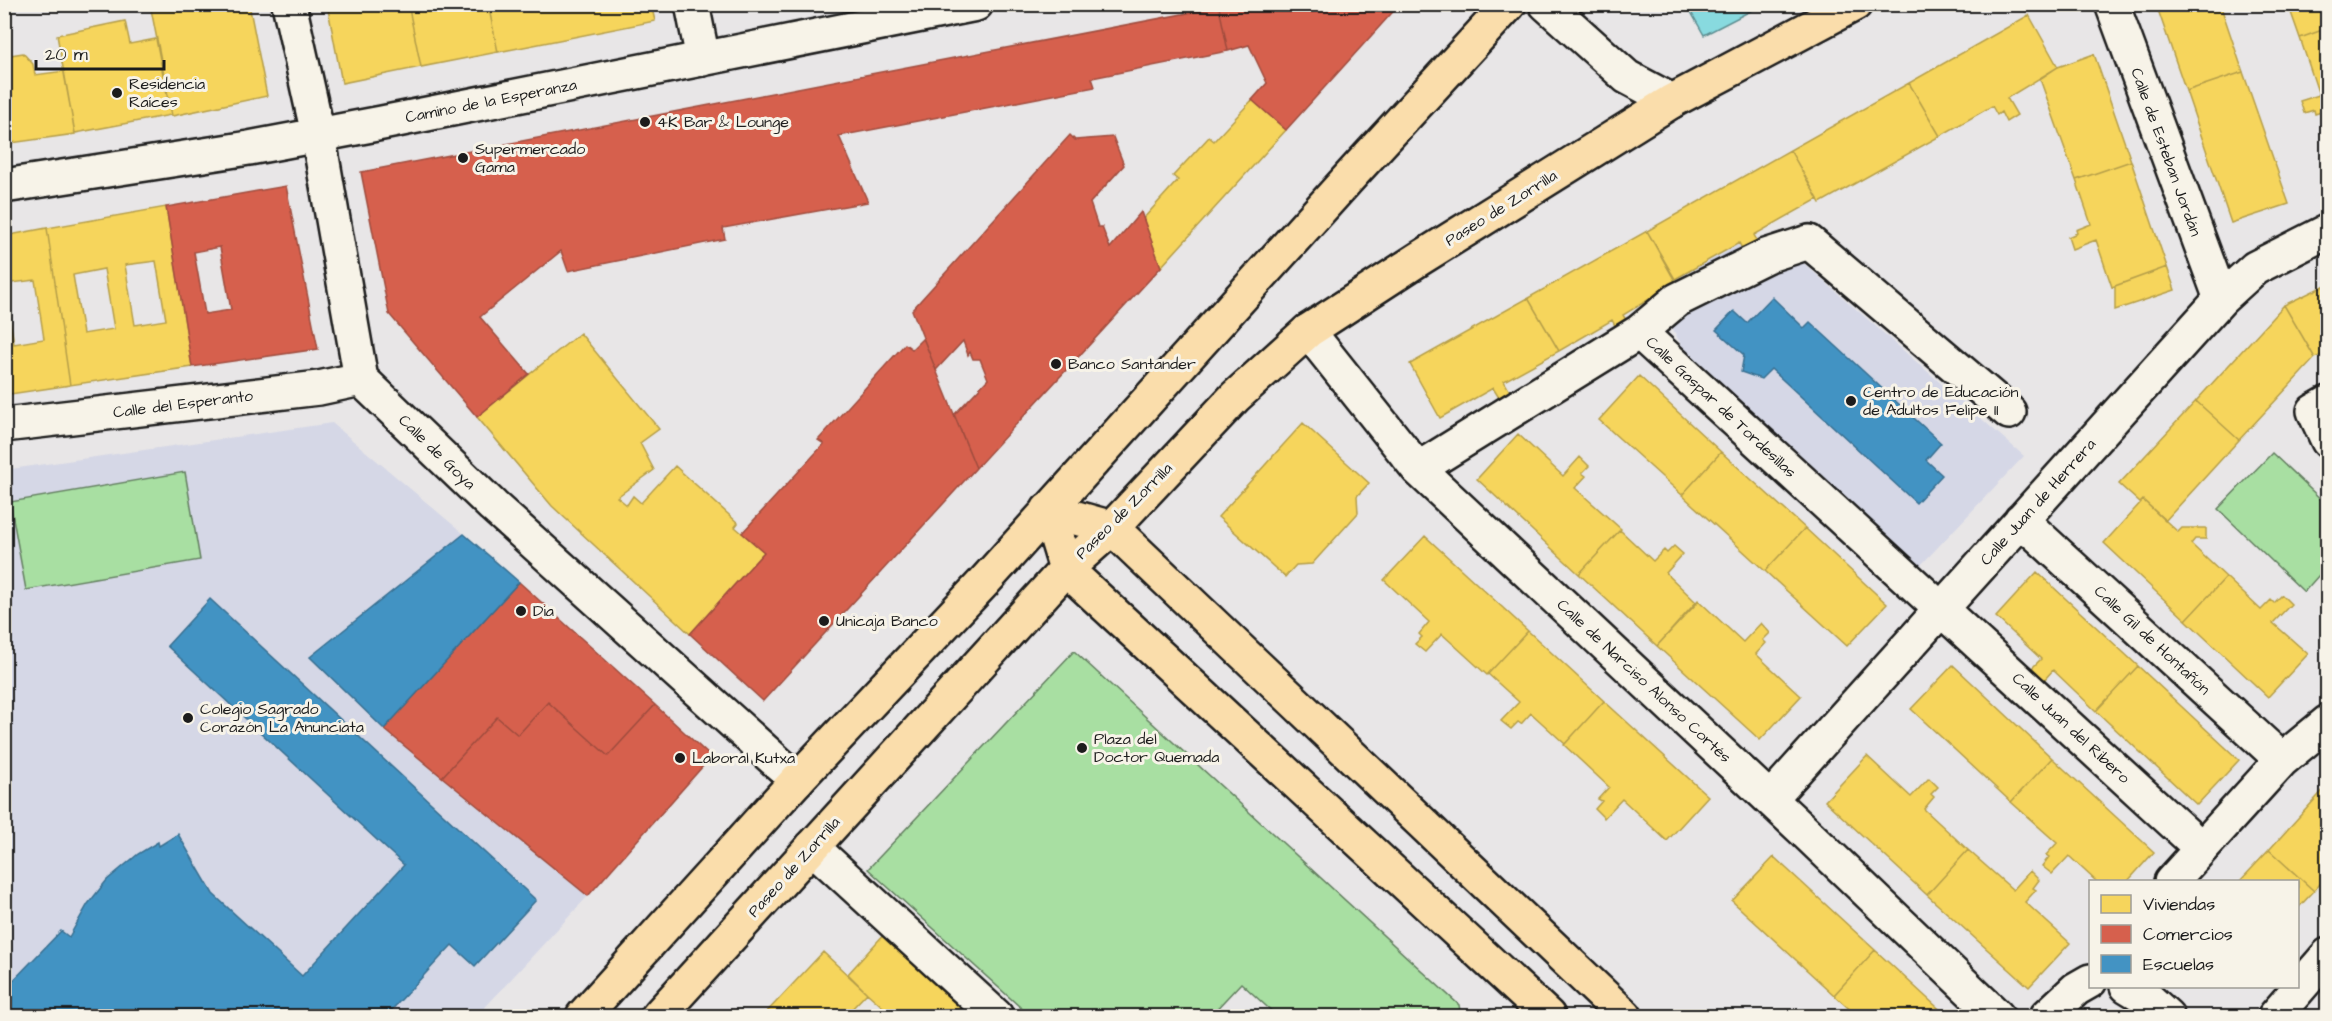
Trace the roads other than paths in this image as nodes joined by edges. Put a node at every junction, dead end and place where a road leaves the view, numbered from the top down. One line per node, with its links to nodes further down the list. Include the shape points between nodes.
1 (289, 4): 10 (street)
2 (692, 4): 8 (street)
3 (976, 4): 8 (street, Camino de la Esperanza)
4 (1509, 4): 22 (main road)
5 (1546, 4): 9 (street, via 1627,77)
6 (1855, 4): 9 (main road, Paseo de Zorrilla)
7 (2112, 4): 13 (street, Calle de Esteban Jordán)
8 (703, 59): 10 (street, Camino de la Esperanza)
9 (1672, 101): 14 (main road, Paseo de Zorrilla)
10 (318, 134): 11 (street, Camino de la Esperanza); 16 (street)
11 (4, 186)
12 (2328, 231): 13 (street, Calle Juan de Herrera, via 2255,268)
13 (2221, 299): 23 (street, Calle Juan de Herrera)
14 (1308, 331): 21 (street, Calle de Narciso Alonso Cortés); 24 (main road, Paseo de Zorrilla, via 1235,397)
15 (1640, 332): 18 (street, via 1677,300 1766,256 1809,242); 21 (street, Calle Gaspar de Tordesillas); 26 (street, Calle Gaspar de Tordesillas)
16 (361, 379): 19 (street, Calle del Esperanto, via 319,388); 29 (street, Calle de Goya, via 493,506)
17 (2328, 403): 20 (street, via 2314,411)
18 (2009, 412)
19 (4, 425)
20 (2328, 441)
21 (1418, 469): 30 (street, Calle de Narciso Alonso Cortés)
22 (1048, 510): 24 (main road); 25 (main road); 29 (main road)
23 (2021, 520): 26 (street, Calle Juan de Herrera); 28 (street, Calle Gil de Hontañón)
24 (1112, 528): 25 (main road, Paseo de Zorrilla); 41 (main road)
25 (1066, 568): 31 (main road, Paseo de Zorrilla); 40 (main road)
26 (1941, 609): 30 (street, Calle Juan de Herrera); 32 (street, Calle Juan del Ribero)
27 (2328, 722): 28 (street)
28 (2282, 760): 32 (street)
29 (797, 780): 37 (main road)
30 (1770, 799): 42 (street, Calle de Narciso Alonso Cortés)
31 (812, 847): 38 (main road, Paseo de Zorrilla); 39 (street)
32 (2201, 848): 33 (street)
33 (2173, 880)
34 (2328, 955): 45 (street)
35 (2089, 982): 43 (street)
36 (2129, 988): 44 (street)
37 (583, 1017)
38 (658, 1017)
39 (996, 1017)
40 (1548, 1017)
41 (1625, 1017)
42 (1997, 1017)
43 (2047, 1017)
44 (2167, 1017)
45 (2275, 1017)

